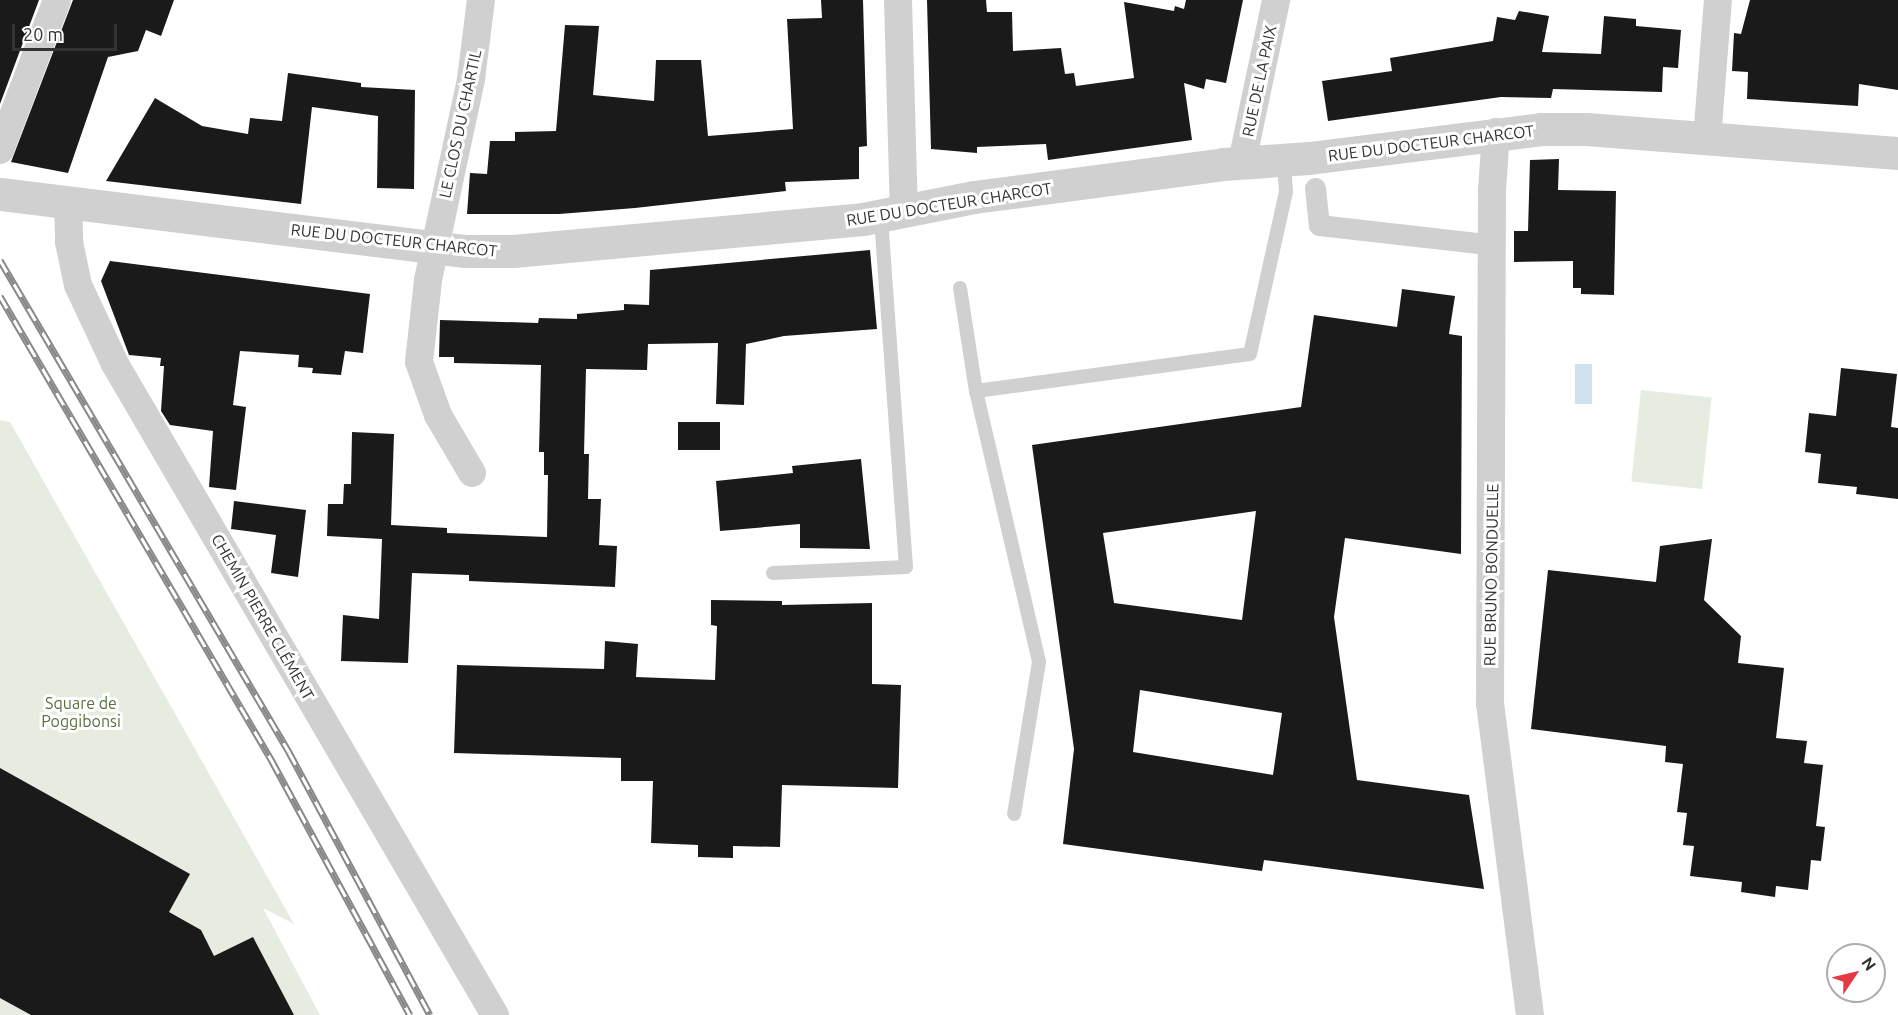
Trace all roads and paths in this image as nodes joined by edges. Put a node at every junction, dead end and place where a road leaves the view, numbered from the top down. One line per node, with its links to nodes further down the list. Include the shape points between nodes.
1 (57, 0): 8 (street)
2 (481, 0): 17 (street, LE CLOS DU CHARTIL, via 471,79)
3 (898, 0): 15 (street)
4 (1276, 0): 11 (street, RUE DE LA PAIX)
5 (1718, 0): 7 (street)
6 (1496, 132): 7 (street, RUE DU DOCTEUR CHARCOT, via 1576,128); 10 (street, RUE DU DOCTEUR CHARCOT); 16 (street, RUE BRUNO BONDUELLE)
7 (1707, 139): 9 (street, RUE DU DOCTEUR CHARCOT)
8 (0, 150)
9 (1898, 153)
10 (1284, 160): 11 (street, RUE DU DOCTEUR CHARCOT); 19 (lane, via 1286,192 1250,354)
11 (1242, 162): 15 (street, RUE DU DOCTEUR CHARCOT, via 974,198)
12 (1315, 188): 16 (street, via 1319,225)
13 (0, 194): 14 (street, RUE DU DOCTEUR CHARCOT)
14 (68, 205): 17 (street, RUE DU DOCTEUR CHARCOT); 23 (street, CHEMIN PIERRE CLÉMENT, via 69,242 78,285 115,364)
15 (893, 214): 17 (street, RUE DU DOCTEUR CHARCOT, via 546,250 489,252); 21 (lane, via 906,567)
16 (1494, 245): 24 (street, RUE BRUNO BONDUELLE, via 1490,703)
17 (435, 247): 20 (street, LE CLOS DU CHARTIL, via 419,362 438,415)
18 (960, 288): 19 (lane)
19 (976, 391): 22 (lane, via 1039,662)
20 (472, 473)
21 (773, 573)
22 (1014, 814)
23 (495, 1015)
24 (1530, 1015)

